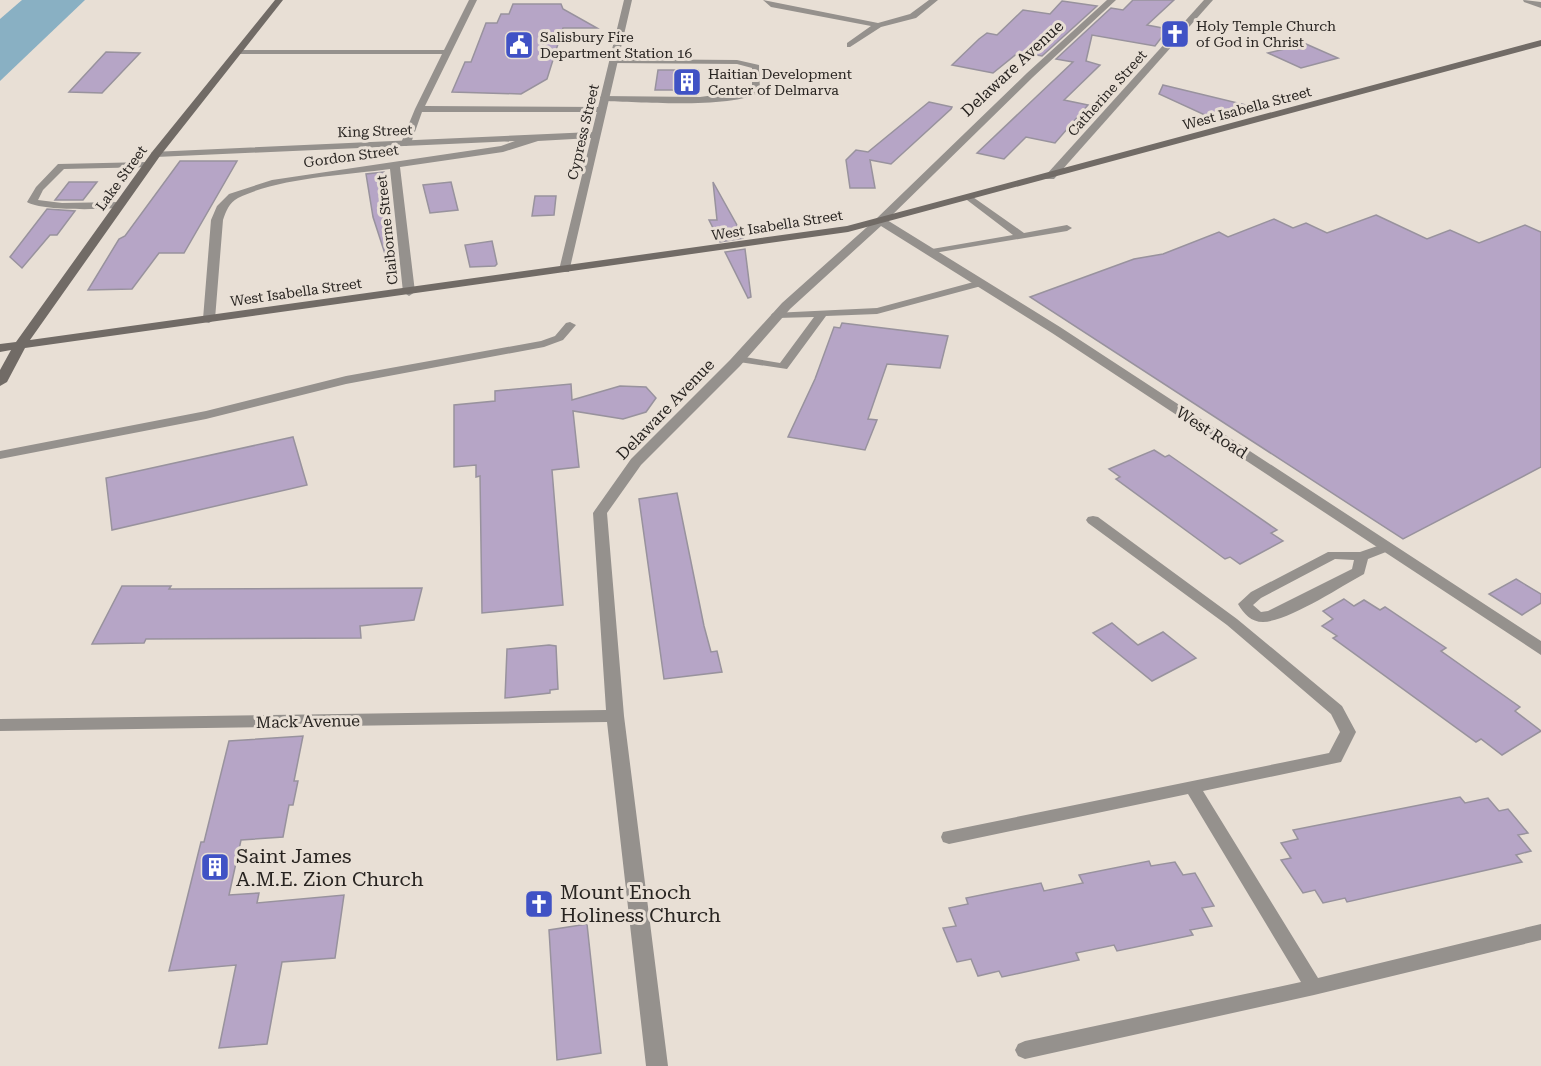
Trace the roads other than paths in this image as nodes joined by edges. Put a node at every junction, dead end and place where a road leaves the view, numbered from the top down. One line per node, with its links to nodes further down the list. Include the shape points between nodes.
1 (279, 0): 13 (street, Lake Street)
2 (473, 0): 14 (lane)
3 (628, 0): 15 (street, Cypress Street)
4 (767, 0): 10 (lane, via 771,5)
5 (934, 0): 10 (lane, via 913,16)
6 (1112, 0): 28 (street, Delaware Avenue)
7 (1209, 0): 25 (street, Catherine Street)
8 (1527, 0): 9 (street)
9 (1541, 5)
10 (878, 25): 12 (lane)
11 (1541, 43): 25 (street, West Isabella Street)
12 (850, 45)
13 (237, 52): 14 (lane); 22 (street, Lake Street)
14 (448, 52): 17 (lane)
15 (613, 61): 16 (street, Cypress Street); 16 (lane, via 737,62 756,67 756,92 736,98)
16 (604, 98): 18 (street, Cypress Street)
17 (419, 109): 18 (lane); 21 (lane)
18 (601, 110): 19 (street, Cypress Street)
19 (595, 135): 20 (street, King Street); 32 (street, Cypress Street)
20 (538, 137): 21 (street, King Street); 24 (street, Gordon Street, via 502,149)
21 (406, 143): 22 (street, King Street)
22 (156, 154): 23 (street, Lake Street)
23 (148, 165): 27 (street, Lake Street); 27 (lane, via 61,166 44,182 32,202)
24 (395, 165): 34 (street, Claiborne Street); 37 (street, Gordon Street, via 322,174 248,190 225,203 217,220)
25 (1050, 177): 26 (street, West Isabella Street)
26 (969, 198): 28 (street, West Isabella Street); 30 (lane)
27 (120, 205): 39 (street, Lake Street)
28 (880, 221): 31 (street, West Road); 32 (street, West Isabella Street, via 809,236); 36 (street, Delaware Avenue)
29 (1067, 228): 30 (lane)
30 (1023, 237): 31 (lane)
31 (932, 252): 33 (street, West Road)
32 (565, 270): 34 (street, West Isabella Street)
33 (981, 283): 35 (lane, via 877,312); 45 (street, West Road)
34 (409, 292): 37 (street, West Isabella Street)
35 (822, 314): 36 (lane); 41 (lane, via 783,367)
36 (777, 315): 41 (street, Delaware Avenue)
37 (209, 319): 39 (street, West Isabella Street)
38 (570, 325): 43 (lane, via 559,338 544,344 346,380 206,415)
39 (20, 345): 40 (street, West Isabella Street); 42 (street, Lake Street)
40 (0, 348)
41 (739, 359): 50 (street, Delaware Avenue, via 636,462 600,513)
42 (0, 382)
43 (0, 455)
44 (1093, 520): 48 (lane)
45 (1386, 547): 46 (lane); 49 (street, West Road)
46 (1360, 556): 47 (lane, via 1359,571 1278,612 1263,617); 47 (lane, via 1333,555 1256,595 1245,604)
47 (1251, 613): 48 (lane)
48 (1233, 622): 52 (lane, via 1337,710 1348,732 1335,758)
49 (1541, 649)
50 (615, 716): 51 (street, Mack Avenue); 57 (street, Delaware Avenue)
51 (0, 725)
52 (1192, 788): 53 (lane); 55 (lane)
53 (949, 837)
54 (1541, 932): 55 (lane)
55 (1314, 987): 56 (lane)
56 (1025, 1050)
57 (657, 1066)

